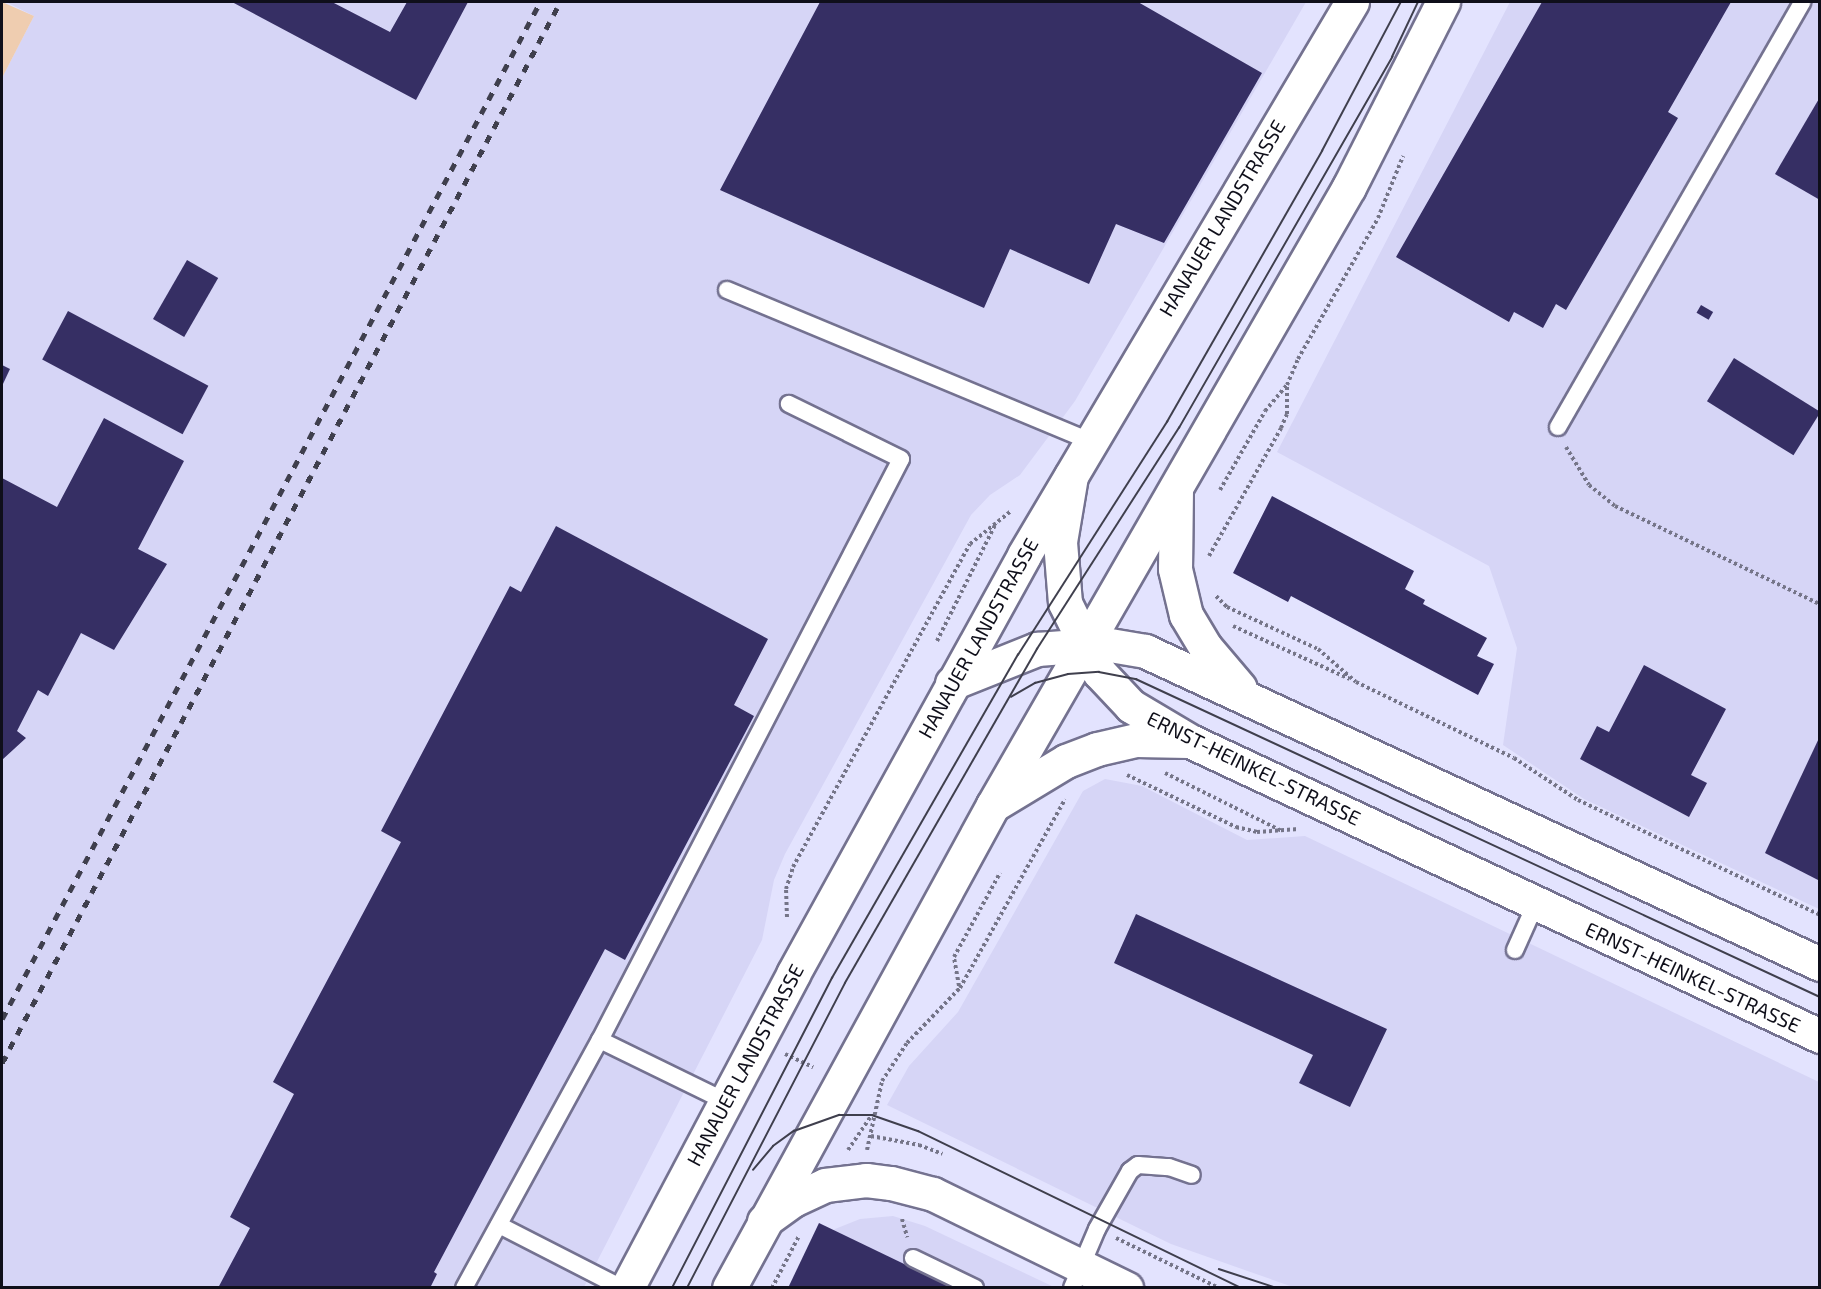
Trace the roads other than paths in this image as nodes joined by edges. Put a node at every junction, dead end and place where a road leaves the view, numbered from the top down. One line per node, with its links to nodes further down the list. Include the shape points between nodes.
1 (1352, 2): 7 (main road, HANAUER LANDSTRASSE)
2 (1443, 2): 9 (main road, via 1364,158)
3 (1802, 2): 6 (lane)
4 (727, 290): 7 (lane)
5 (789, 404): 19 (lane, via 901,459)
6 (1557, 427)
7 (1090, 441): 8 (main road, HANAUER LANDSTRASSE)
8 (1072, 471): 10 (main road, ERNST-HEINKEL-STRASSE, via 1060,542 1061,585); 11 (main road, HANAUER LANDSTRASSE)
9 (1176, 489): 10 (main road); 12 (main road, via 1175,569 1186,615 1206,648)
10 (1084, 645): 11 (main road, via 1037,649); 12 (main road, via 1122,645 1145,651); 13 (main road, ERNST-HEINKEL-STRASSE, via 1099,672 1120,697); 14 (main road)
11 (952, 683): 20 (main road, HANAUER LANDSTRASSE)
12 (1245, 694): 17 (main road)
13 (1190, 741): 14 (main road, via 1136,740 1097,749 1066,761); 15 (main road, ERNST-HEINKEL-STRASSE)
14 (993, 805): 22 (main road)
15 (1536, 903): 16 (lane); 18 (main road, ERNST-HEINKEL-STRASSE)
16 (1515, 950)
17 (1820, 964)
18 (1820, 1036)
19 (600, 1040): 20 (lane); 23 (lane)
20 (724, 1101): 27 (main road, HANAUER LANDSTRASSE)
21 (1192, 1175): 25 (lane, via 1138,1165 1130,1171)
22 (764, 1221): 25 (main road, via 793,1200 825,1185 882,1182 933,1194); 28 (main road)
23 (499, 1225): 26 (lane); 27 (lane)
24 (913, 1258): 29 (lane)
25 (1076, 1276): 30 (main road)
26 (464, 1287)
27 (624, 1287)
28 (729, 1287)
29 (975, 1287)
30 (1126, 1287)

